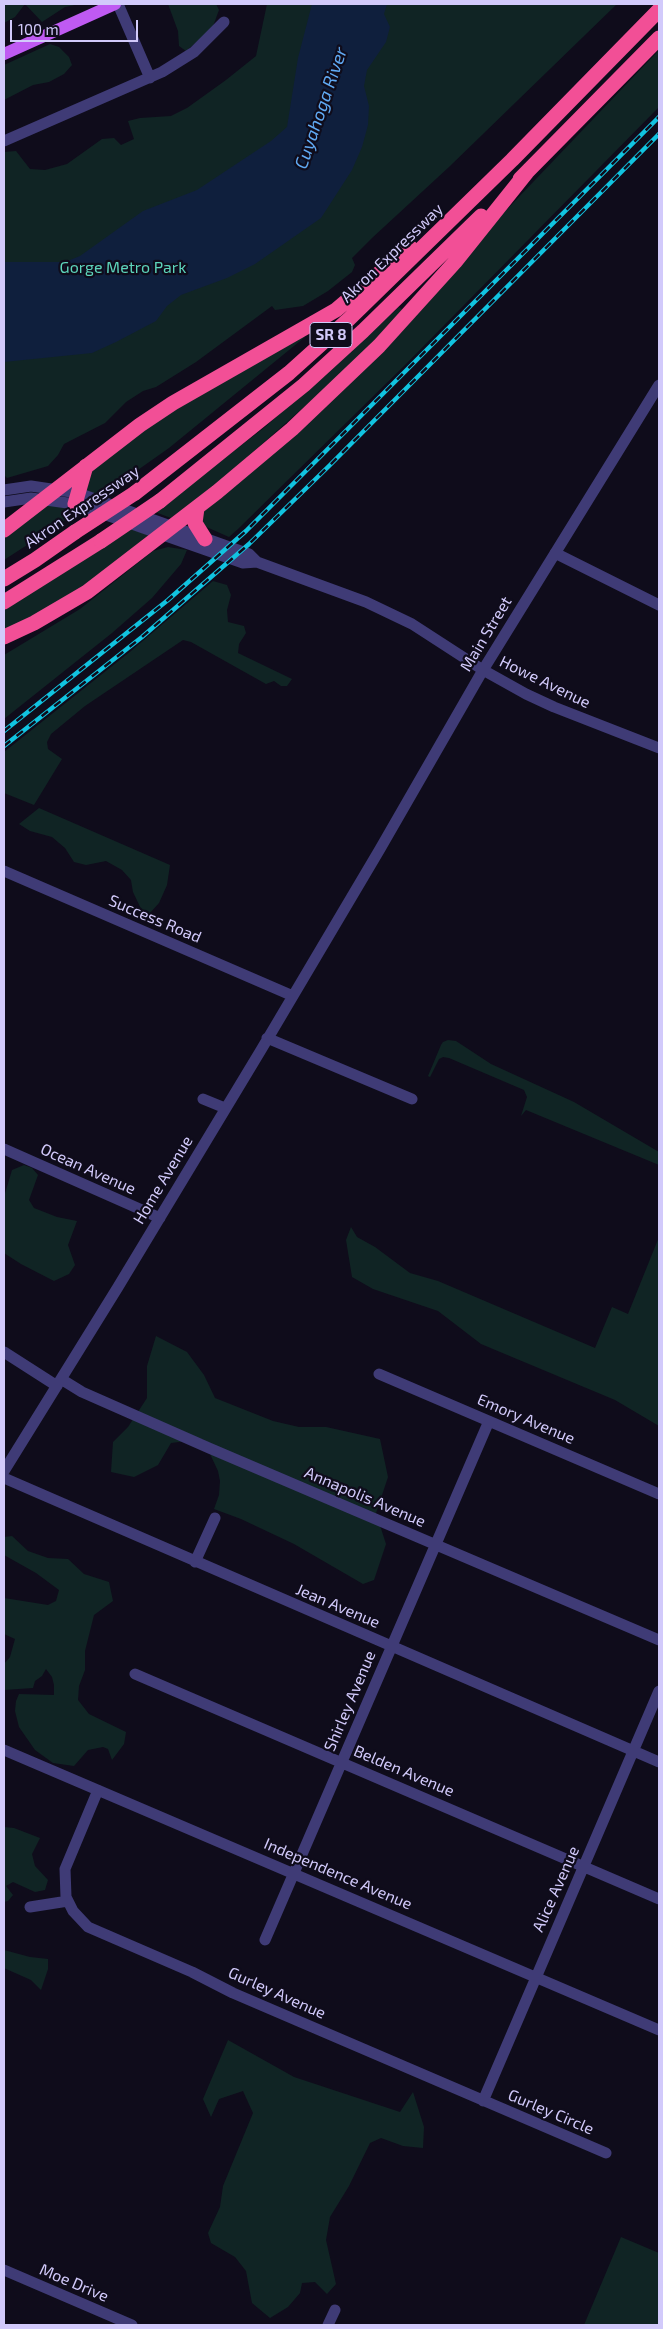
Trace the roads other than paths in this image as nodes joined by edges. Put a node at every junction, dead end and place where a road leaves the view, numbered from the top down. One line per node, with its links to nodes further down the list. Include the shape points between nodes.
1 (117, 4): 5 (main road); 6 (street)
2 (659, 10): 8 (highway, Akron Expressway / SR 8)
3 (224, 22): 6 (street, via 194,52)
4 (659, 38): 9 (highway, SR 8)
5 (4, 54)
6 (150, 78): 7 (street)
7 (4, 141)
8 (512, 160): 11 (highway, via 336,310 173,403); 22 (highway, Akron Expressway / SR 8, bridge, via 350,319 289,373 135,493)
9 (527, 172): 16 (highway, via 455,262 379,346 299,424); 23 (highway, SR 8, bridge, via 304,385 160,501)
10 (659, 385): 20 (street, Main Street)
11 (86, 466): 13 (highway); 14 (highway)
12 (4, 490): 13 (street, via 32,486)
13 (51, 495): 14 (street, Howe Avenue); 15 (street); 17 (highway)
14 (76, 498): 18 (street, Howe Avenue)
15 (4, 502)
16 (197, 508): 18 (highway); 19 (highway, via 195,523)
17 (4, 530)
18 (166, 531): 19 (street, Howe Avenue); 21 (street, Howe Avenue, via 243,563); 25 (highway, via 87,592)
19 (205, 539): 21 (street, Howe Avenue, via 249,554)
20 (555, 553): 24 (street); 26 (street, Main Street)
21 (257, 562): 26 (street, Howe Avenue, via 380,608 412,624)
22 (4, 579)
23 (4, 602)
24 (659, 605)
25 (4, 637)
26 (483, 670): 27 (street, Howe Avenue, via 554,707); 29 (street, Main Street)
27 (659, 748)
28 (4, 872): 30 (street, Success Road)
29 (347, 905): 30 (street, Home Avenue)
30 (293, 996): 31 (street, Home Avenue)
31 (267, 1038): 33 (street); 34 (street, Home Avenue)
32 (203, 1099): 34 (street)
33 (412, 1099)
34 (225, 1108): 36 (street, Home Avenue)
35 (4, 1149): 36 (street, Ocean Avenue)
36 (160, 1218): 39 (street, Home Avenue)
37 (4, 1352): 39 (street, Annapolis Avenue)
38 (379, 1374): 40 (street, Emory Avenue)
39 (59, 1382): 41 (street, Home Avenue); 45 (street, Annapolis Avenue)
40 (489, 1421): 43 (street, Emory Avenue); 45 (street, Shirley Avenue)
41 (4, 1470)
42 (4, 1478): 46 (street, Jean Avenue)
43 (659, 1494)
44 (215, 1518): 46 (street)
45 (436, 1544): 47 (street, Annapolis Avenue); 48 (street, Shirley Avenue)
46 (195, 1562): 48 (street, Jean Avenue)
47 (659, 1640)
48 (391, 1646): 52 (street, Jean Avenue); 53 (street, Shirley Avenue)
49 (135, 1674): 53 (street, Belden Avenue)
50 (659, 1691): 52 (street, Alice Avenue)
51 (4, 1750): 55 (street, Independence Avenue)
52 (633, 1751): 54 (street, Jean Avenue); 56 (street, Alice Avenue)
53 (342, 1762): 56 (street, Belden Avenue); 57 (street, Shirley Avenue)
54 (659, 1762)
55 (98, 1790): 57 (street, Independence Avenue); 59 (street, Gurley Avenue, via 65,1869 64,1893)
56 (584, 1866): 58 (street, Belden Avenue); 62 (street, Alice Avenue)
57 (293, 1873): 61 (street, Shirley Avenue); 62 (street, Independence Avenue)
58 (659, 1899)
59 (68, 1901): 60 (street); 64 (street, Gurley Avenue, via 80,1919 94,1930)
60 (30, 1907)
61 (265, 1940)
62 (536, 1976): 63 (street, Independence Avenue); 64 (street, Alice Avenue)
63 (659, 2030)
64 (483, 2101): 65 (street, Gurley Circle)
65 (606, 2153)
66 (4, 2270): 68 (street, Moe Drive)
67 (335, 2310): 69 (street)
68 (132, 2325)
69 (328, 2325)

